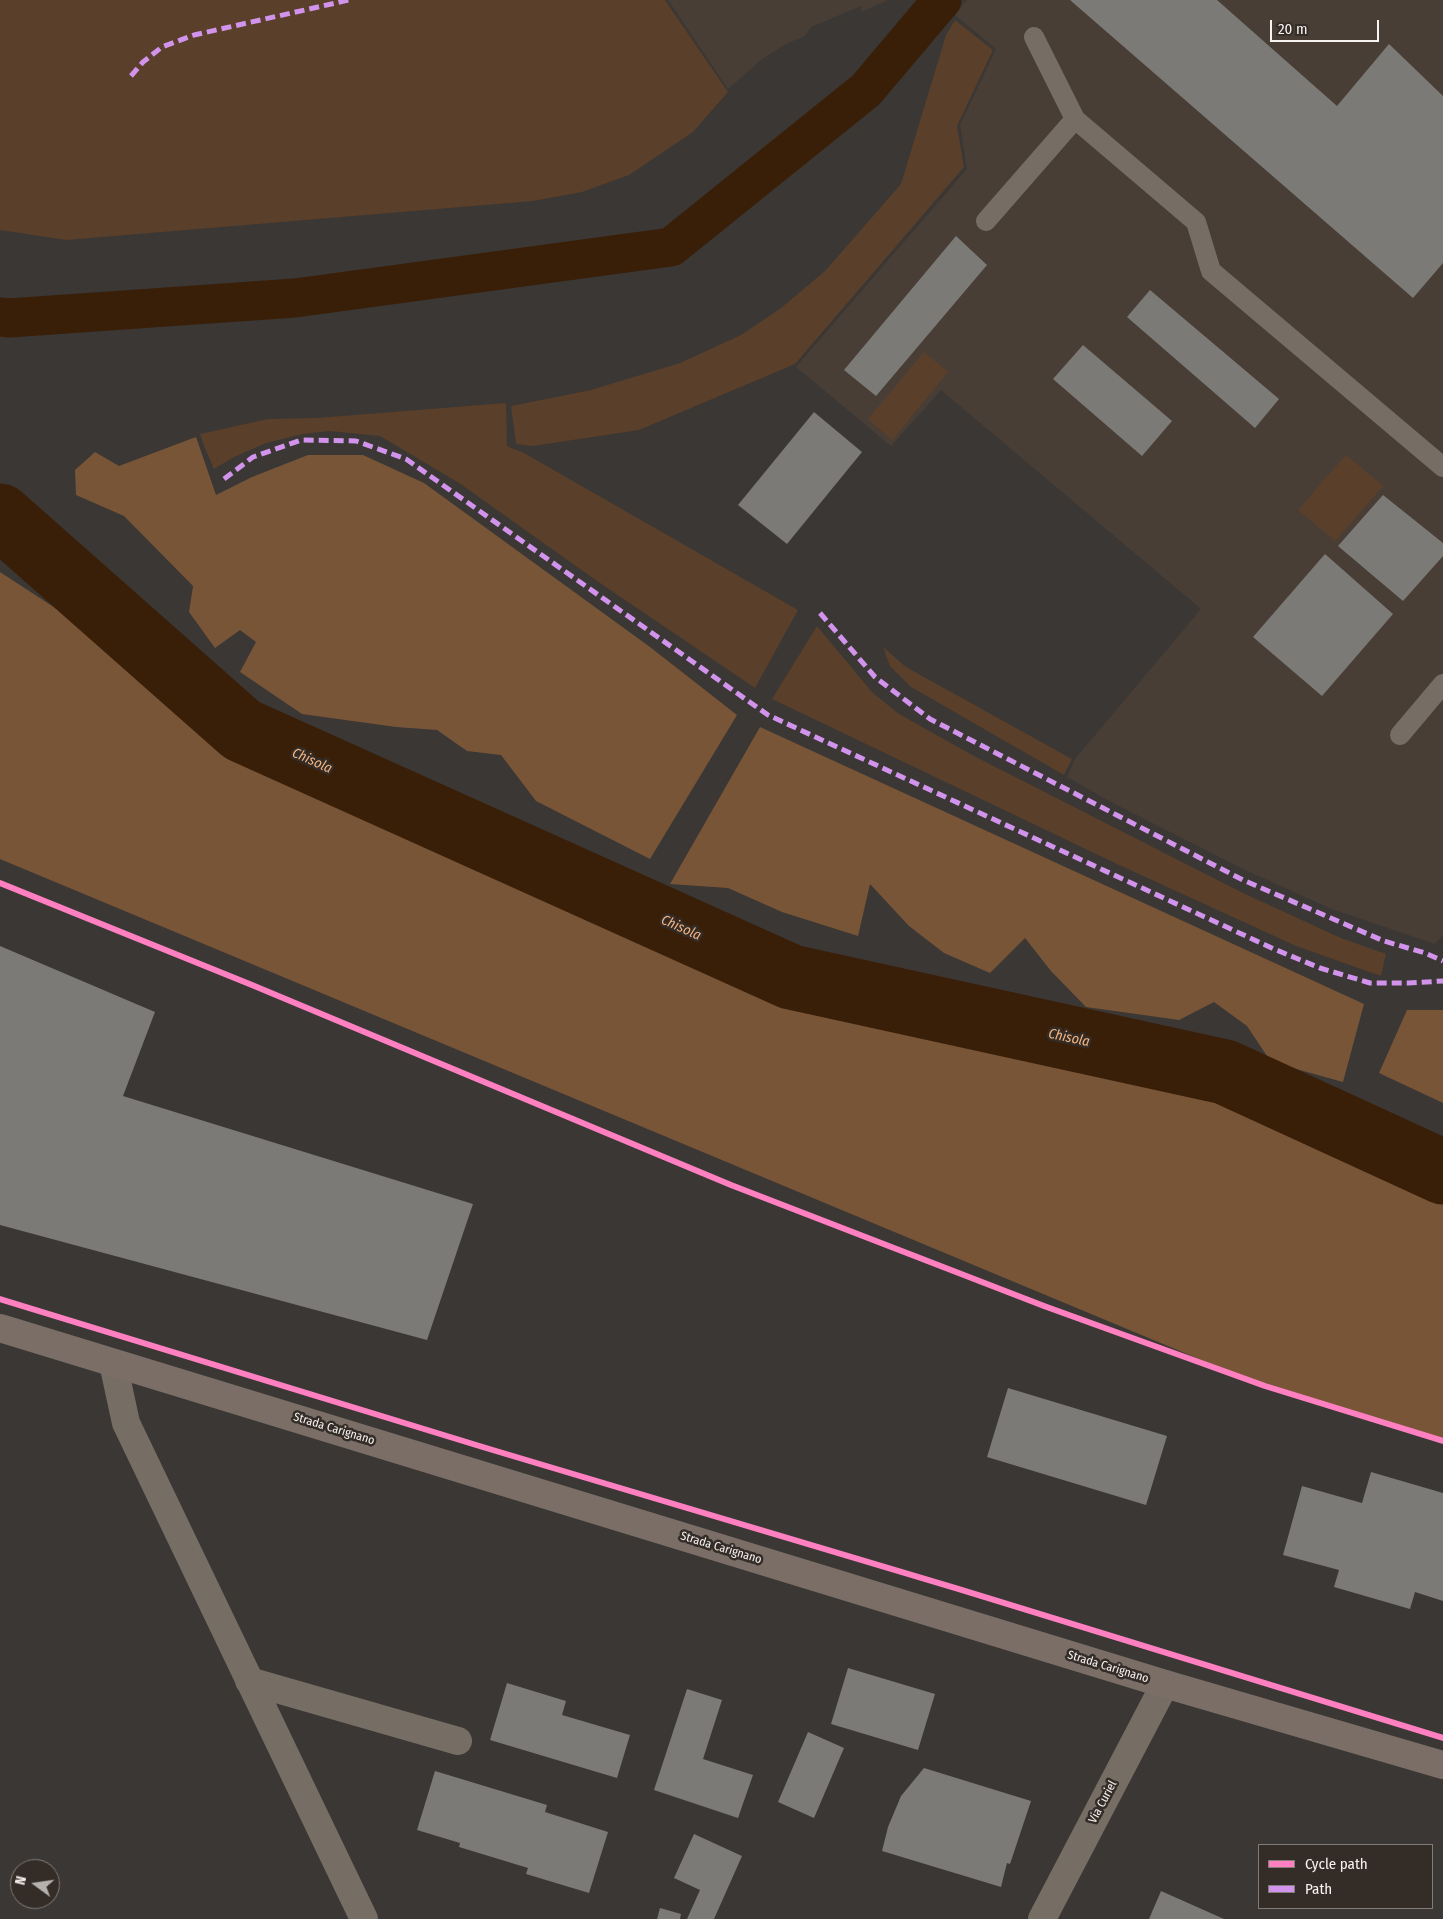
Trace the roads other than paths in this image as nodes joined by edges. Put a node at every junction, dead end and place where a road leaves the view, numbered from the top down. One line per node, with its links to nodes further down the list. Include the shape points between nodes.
1 (1034, 37): 2 (lane)
2 (1075, 119): 3 (lane); 4 (lane, via 1196,222 1211,271)
3 (986, 221)
4 (1443, 467)
5 (1443, 684): 6 (lane)
6 (1400, 735)
7 (0, 1328): 8 (main road, Strada Carignano)
8 (113, 1363): 9 (street, via 126,1423); 10 (main road, Strada Carignano)
9 (249, 1681): 11 (street); 13 (street)
10 (1165, 1684): 12 (main road, Strada Carignano); 14 (street, Via Curiel)
11 (458, 1740)
12 (1443, 1765)
13 (364, 1919)
14 (1042, 1919)

